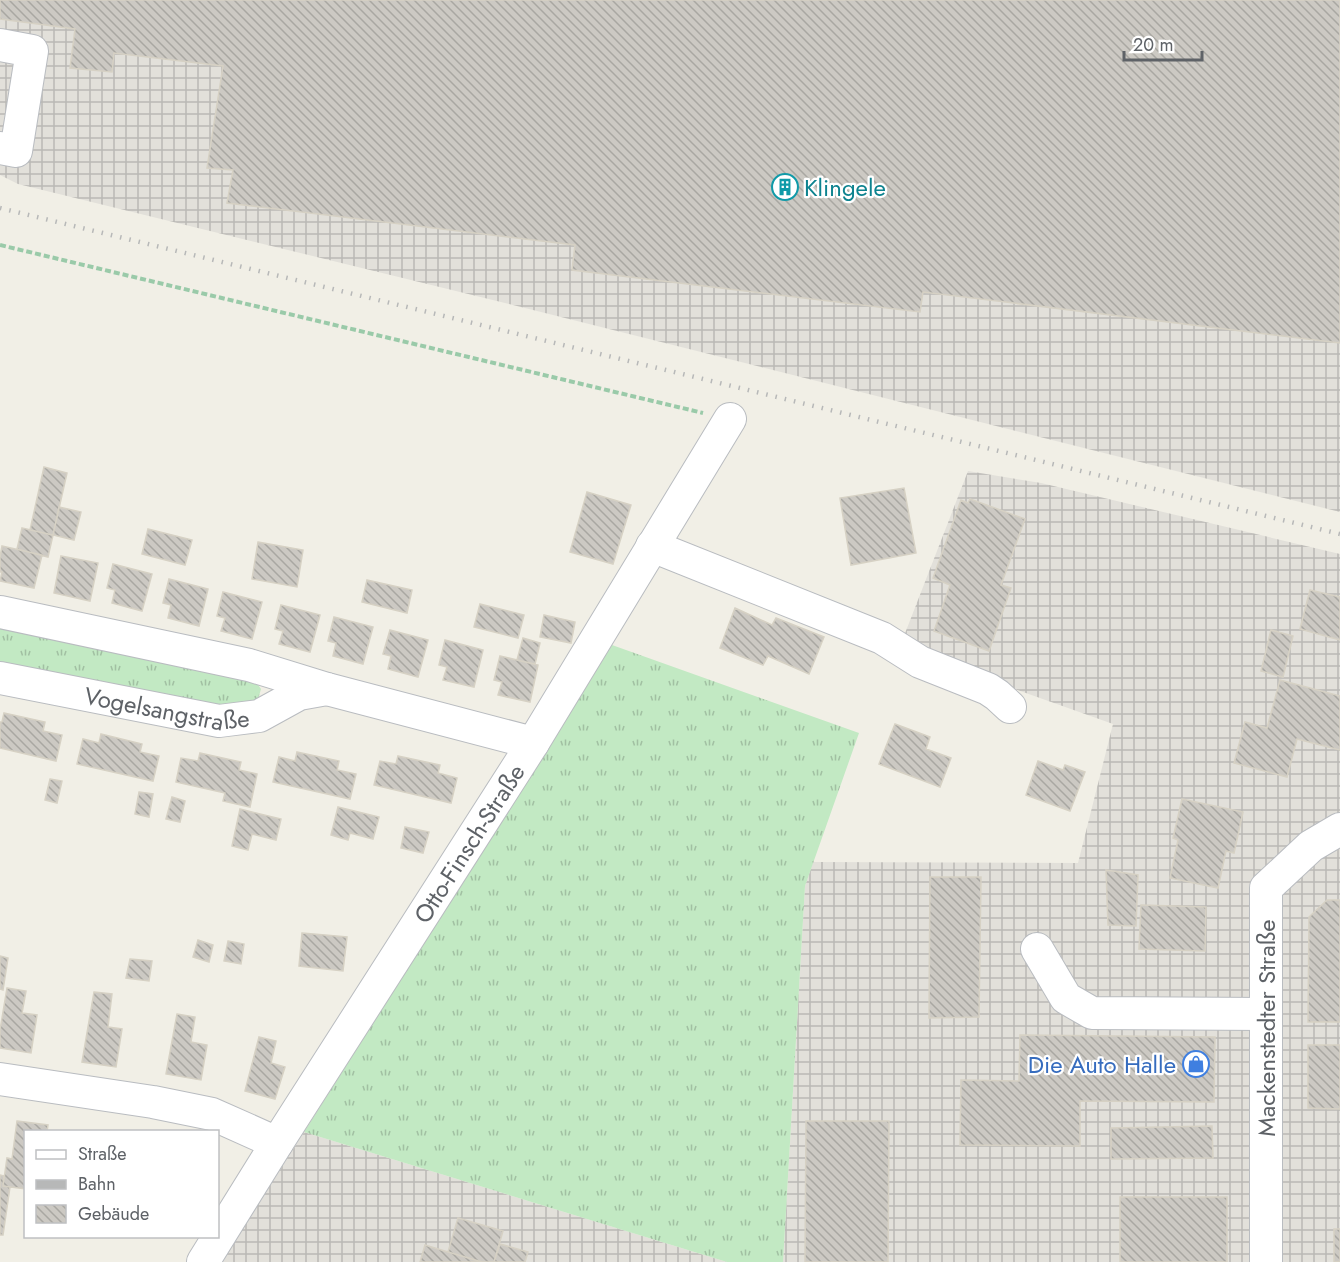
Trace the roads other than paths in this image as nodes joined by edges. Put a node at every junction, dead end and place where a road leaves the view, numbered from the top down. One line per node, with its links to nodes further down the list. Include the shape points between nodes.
1 (0, 45): 2 (street, via 32,51 16,151)
2 (0, 148)
3 (730, 419): 4 (street, Otto-Finsch-Straße)
4 (652, 546): 8 (street, via 882,638 920,662 988,689); 9 (street, Otto-Finsch-Straße)
5 (0, 612): 7 (street, Vogelsangstraße, via 249,665)
6 (0, 678): 7 (street, Vogelsangstraße, via 219,721 259,716 299,694)
7 (327, 690): 9 (street, Vogelsangstraße)
8 (1010, 708)
9 (533, 743): 14 (street, Otto-Finsch-Straße)
10 (1340, 830): 12 (street, Mackenstedter Straße, via 1311,846 1266,888)
11 (1037, 949): 12 (street, via 1066,998 1092,1013)
12 (1266, 1014): 18 (street, Mackenstedter Straße)
13 (0, 1079): 14 (street, via 212,1114)
14 (278, 1143): 15 (street, Otto-Finsch-Straße)
15 (219, 1237)
16 (218, 1238): 17 (street, Otto-Finsch-Straße)
17 (203, 1262)
18 (1266, 1262)

